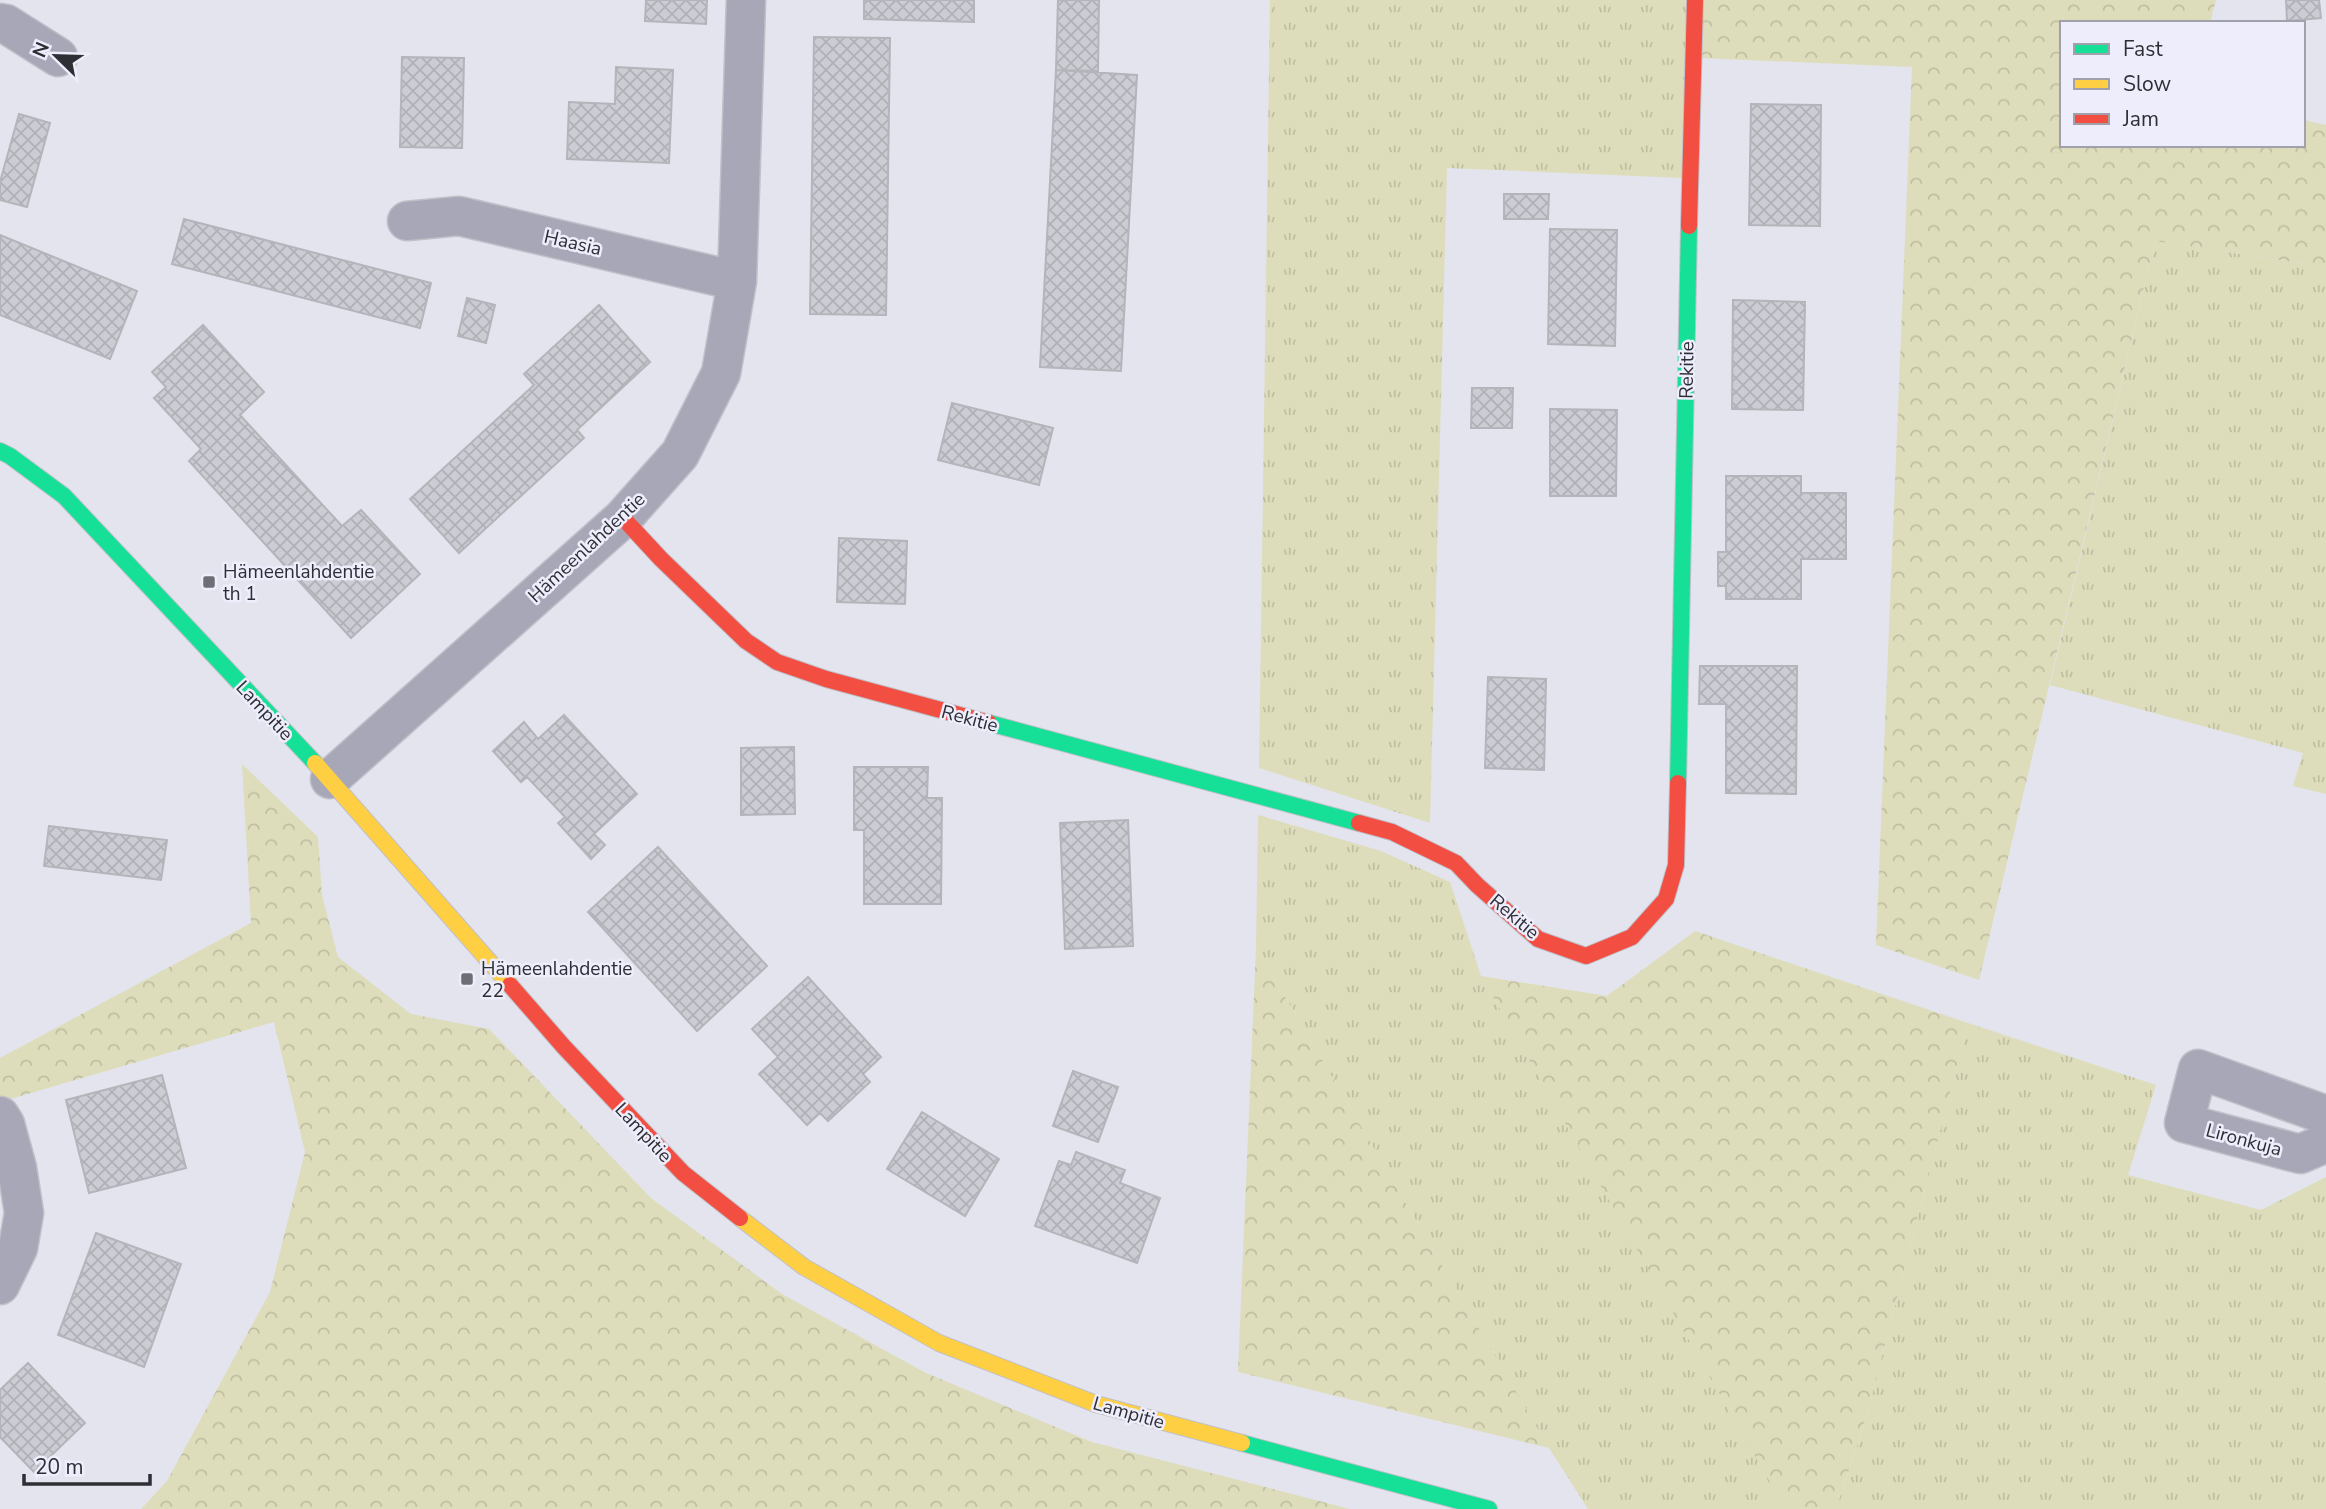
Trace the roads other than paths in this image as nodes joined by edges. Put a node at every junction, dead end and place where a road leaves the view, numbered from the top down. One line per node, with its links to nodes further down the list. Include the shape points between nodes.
1 (746, 0): 6 (street, Hämeenlahdentie)
2 (1696, 0): 8 (street, Rekitie, via 1676,865 1666,899 1632,937 1586,956 1538,939 1456,863 1392,832 826,680 777,662 746,642)
3 (0, 23): 4 (street)
4 (58, 57)
5 (408, 221): 6 (street, Haasia, via 459,216)
6 (737, 281): 8 (street, Hämeenlahdentie, via 721,373 680,454)
7 (0, 451): 9 (street, Lampitie, via 64,496)
8 (623, 517): 9 (street, Hämeenlahdentie)
9 (330, 779): 14 (street, Lampitie, via 564,1047 683,1173 804,1267 939,1343 1096,1404)
10 (2326, 1115): 12 (street, Lironkuja, via 2198,1069 2184,1123 2300,1154)
11 (0, 1116): 13 (street, via 17,1168 24,1213 18,1248)
12 (2326, 1143)
13 (0, 1285)
14 (1489, 1509)

